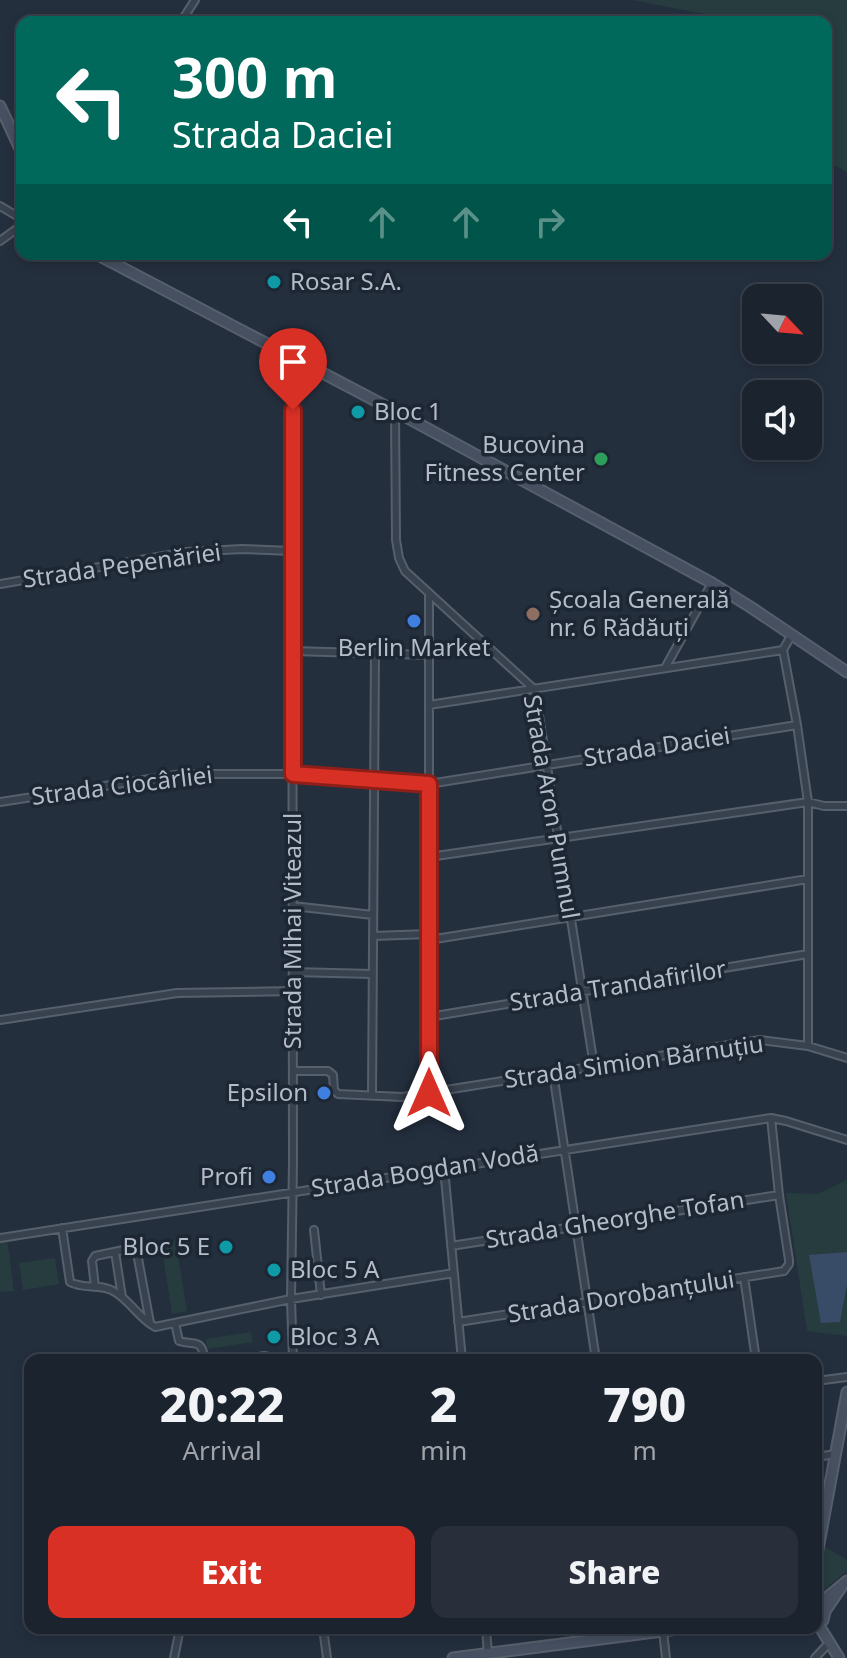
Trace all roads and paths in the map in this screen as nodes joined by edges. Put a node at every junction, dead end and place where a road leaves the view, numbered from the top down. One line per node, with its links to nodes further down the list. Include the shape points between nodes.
1 (0, 106): 2 (main road)
2 (16, 140)
3 (16, 227): 4 (street)
4 (0, 241)
5 (107, 260): 6 (main road)
6 (292, 357): 7 (main road); 8 (street, Strada Mihai Viteazul)
7 (395, 411): 9 (main road); 11 (street, Strada Aron Pumnul, via 399,558)
8 (293, 551): 10 (street, Strada Pepenăriei, via 187,552); 14 (street, Strada Mihai Viteazul)
9 (712, 583): 12 (main road); 17 (street)
10 (0, 584)
11 (429, 595): 16 (street); 19 (street, Strada Aron Pumnul)
12 (792, 634): 13 (street); 18 (main road)
13 (783, 650): 17 (street); 21 (street)
14 (293, 651): 15 (street); 23 (street, Strada Mihai Viteazul)
15 (375, 653): 16 (street); 24 (street)
16 (429, 655): 20 (street)
17 (665, 668): 19 (street)
18 (847, 672)
19 (535, 690): 20 (street); 22 (street, Strada Aron Pumnul)
20 (429, 705): 25 (street)
21 (797, 725): 22 (street, Strada Daciei); 27 (street)
22 (547, 765): 25 (street, Strada Daciei); 29 (street, Strada Aron Pumnul)
23 (293, 774): 24 (street, Strada Ciocârliei); 26 (street, Strada Ciocârliei, via 182,774); 32 (street, Strada Mihai Viteazul)
24 (374, 779): 25 (street, Strada Daciei); 33 (street)
25 (429, 784): 30 (street)
26 (0, 802)
27 (808, 802): 28 (street); 29 (street); 31 (street)
28 (847, 806)
29 (558, 837): 30 (street); 34 (street, Strada Aron Pumnul)
30 (429, 857): 36 (street)
31 (808, 879): 34 (street); 37 (street)
32 (293, 906): 33 (street); 38 (street, Strada Mihai Viteazul)
33 (373, 915): 35 (street)
34 (570, 917): 36 (street); 41 (street, Strada Aron Pumnul)
35 (373, 936): 36 (street); 39 (street)
36 (429, 937): 42 (street)
37 (808, 954): 41 (street, Strada Trandafirilor); 44 (street)
38 (293, 972): 39 (street); 40 (street, Strada Mihai Viteazul)
39 (373, 974): 50 (street)
40 (293, 991): 43 (street, via 177,993); 47 (street, Strada Mihai Viteazul)
41 (582, 992): 42 (street, Strada Trandafirilor); 46 (street, Strada Aron Pumnul)
42 (429, 1017): 49 (street)
43 (0, 1020)
44 (808, 1046): 45 (street, Strada Simion Bărnuțiu); 46 (street, Strada Simion Bărnuțiu, via 760,1040)
45 (847, 1058)
46 (594, 1066): 48 (street, Strada Simion Bărnuțiu)
47 (293, 1071): 50 (street, Strada Simion Bărnuțiu, via 328,1071 338,1094); 55 (street, Strada Mihai Viteazul)
48 (553, 1073): 49 (street, Strada Simion Bărnuțiu); 53 (street)
49 (429, 1093): 50 (street, Strada Simion Bărnuțiu)
50 (372, 1096)
51 (771, 1118): 52 (street, Strada Bogdan Vodă); 53 (street, Strada Bogdan Vodă); 56 (street)
52 (847, 1140)
53 (564, 1149): 54 (street, Strada Bogdan Vodă); 57 (street)
54 (444, 1168): 55 (street, Strada Bogdan Vodă); 61 (street)
55 (293, 1191): 58 (street, Strada Bogdan Vodă); 68 (street, Strada Mihai Viteazul)
56 (779, 1195): 57 (street, Strada Gheorghe Tofan); 64 (street, Strada Dorobanțului, via 789,1264 784,1271)
57 (576, 1227): 61 (street, Strada Gheorghe Tofan); 69 (street)
58 (62, 1228): 60 (street, Strada Bogdan Vodă); 65 (street, via 70,1282)
59 (314, 1230): 66 (street)
60 (0, 1238)
61 (451, 1246): 63 (street)
62 (115, 1252): 65 (street, via 93,1259); 67 (street); 72 (street, via 130,1248 137,1253)
63 (454, 1273): 66 (street); 70 (street)
64 (744, 1277): 69 (street, Strada Dorobanțului); 77 (street)
65 (95, 1287): 67 (street)
66 (321, 1295): 68 (street)
67 (122, 1297): 72 (street)
68 (291, 1299): 71 (street); 74 (street, Strada Mihai Viteazul)
69 (587, 1302): 70 (street, Strada Dorobanțului); 76 (street)
70 (458, 1322): 75 (street)
71 (175, 1323): 72 (street); 73 (street, via 179,1341 200,1345)
72 (150, 1324)
73 (204, 1354)
74 (293, 1354)
75 (461, 1354)
76 (595, 1354)
77 (755, 1354)
78 (847, 1377): 79 (street)
79 (822, 1380)
80 (847, 1392): 81 (main road)
81 (836, 1454): 82 (street); 83 (main road)
82 (822, 1456)
83 (822, 1517)
84 (844, 1584): 85 (main road)
85 (822, 1604)
86 (179, 1634): 94 (street)
87 (324, 1634): 95 (street)
88 (486, 1634): 93 (street)
89 (618, 1634): 93 (main road)
90 (663, 1634): 97 (street)
91 (822, 1634): 92 (main road)
92 (829, 1643): 98 (street); 99 (main road)
93 (488, 1654): 96 (main road)
94 (174, 1658)
95 (327, 1658)
96 (453, 1658)
97 (666, 1658)
98 (815, 1658)
99 (839, 1658)

